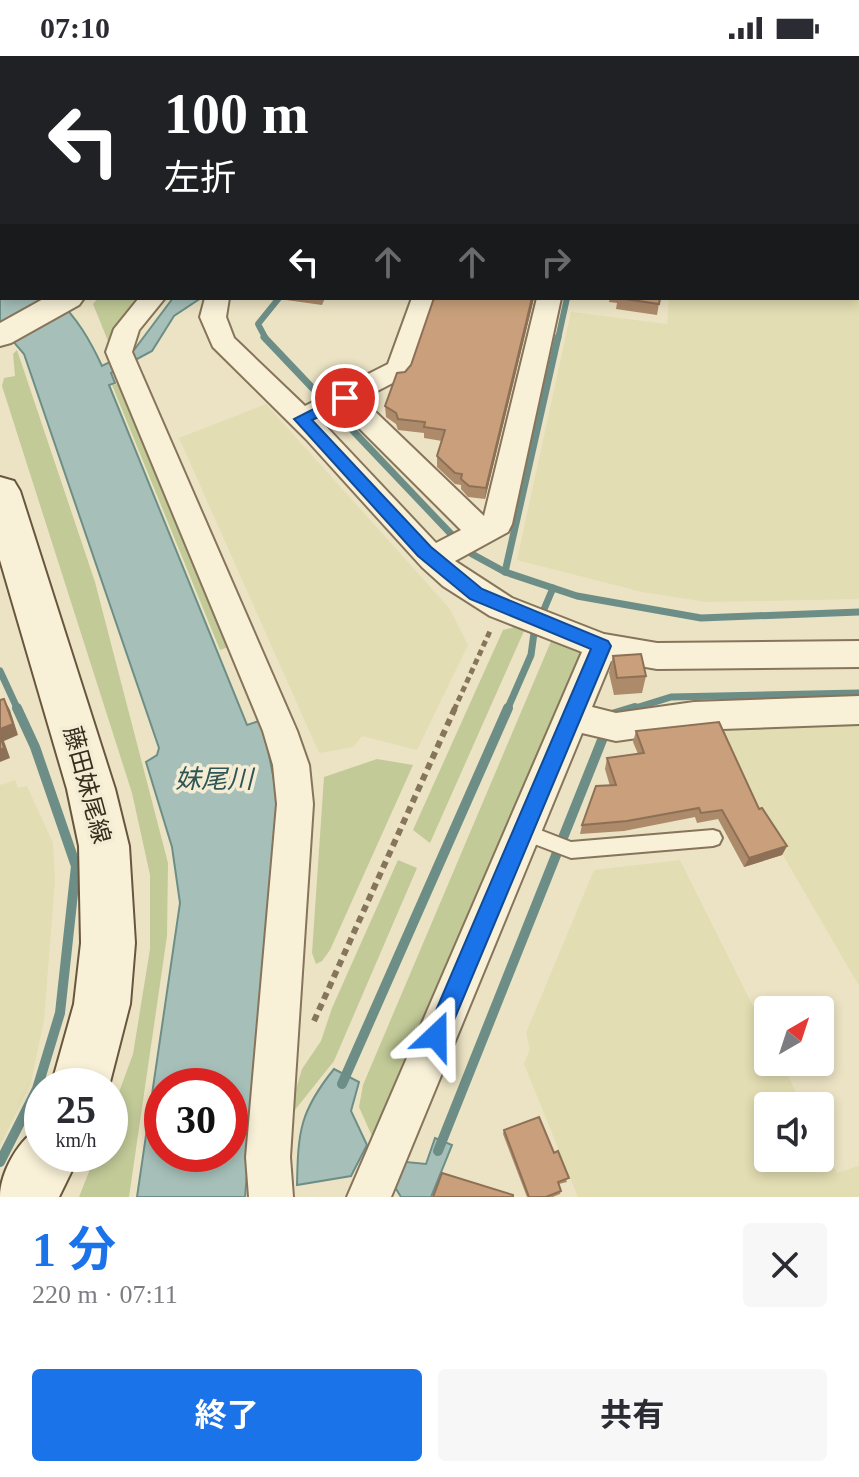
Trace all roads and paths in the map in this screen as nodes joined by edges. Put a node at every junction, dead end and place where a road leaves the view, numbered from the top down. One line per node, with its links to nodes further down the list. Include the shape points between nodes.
1 (64, 300): 6 (street)
2 (151, 300): 22 (street, via 119,340 119,352 291,765 295,804 268,1157)
3 (217, 300): 7 (street, via 213,317 222,341)
4 (423, 300): 7 (street, via 399,369)
5 (549, 300): 9 (street, via 497,524)
6 (0, 336)
7 (326, 407): 9 (street); 9 (street)
8 (0, 491): 18 (main road, 藤田妹尾線, via 104,846 108,943 102,1004)
9 (460, 544): 10 (street, via 454,578)
10 (501, 607): 11 (street); 17 (path)
11 (601, 646): 12 (street, via 657,656); 14 (street)
12 (859, 654)
13 (859, 710): 14 (street)
14 (595, 722): 15 (street)
15 (535, 836): 16 (lane, via 571,850); 20 (street)
16 (713, 838)
17 (309, 1032)
18 (85, 1068)
19 (40, 1172): 21 (main road)
20 (378, 1176)
21 (25, 1197)
22 (271, 1197)

